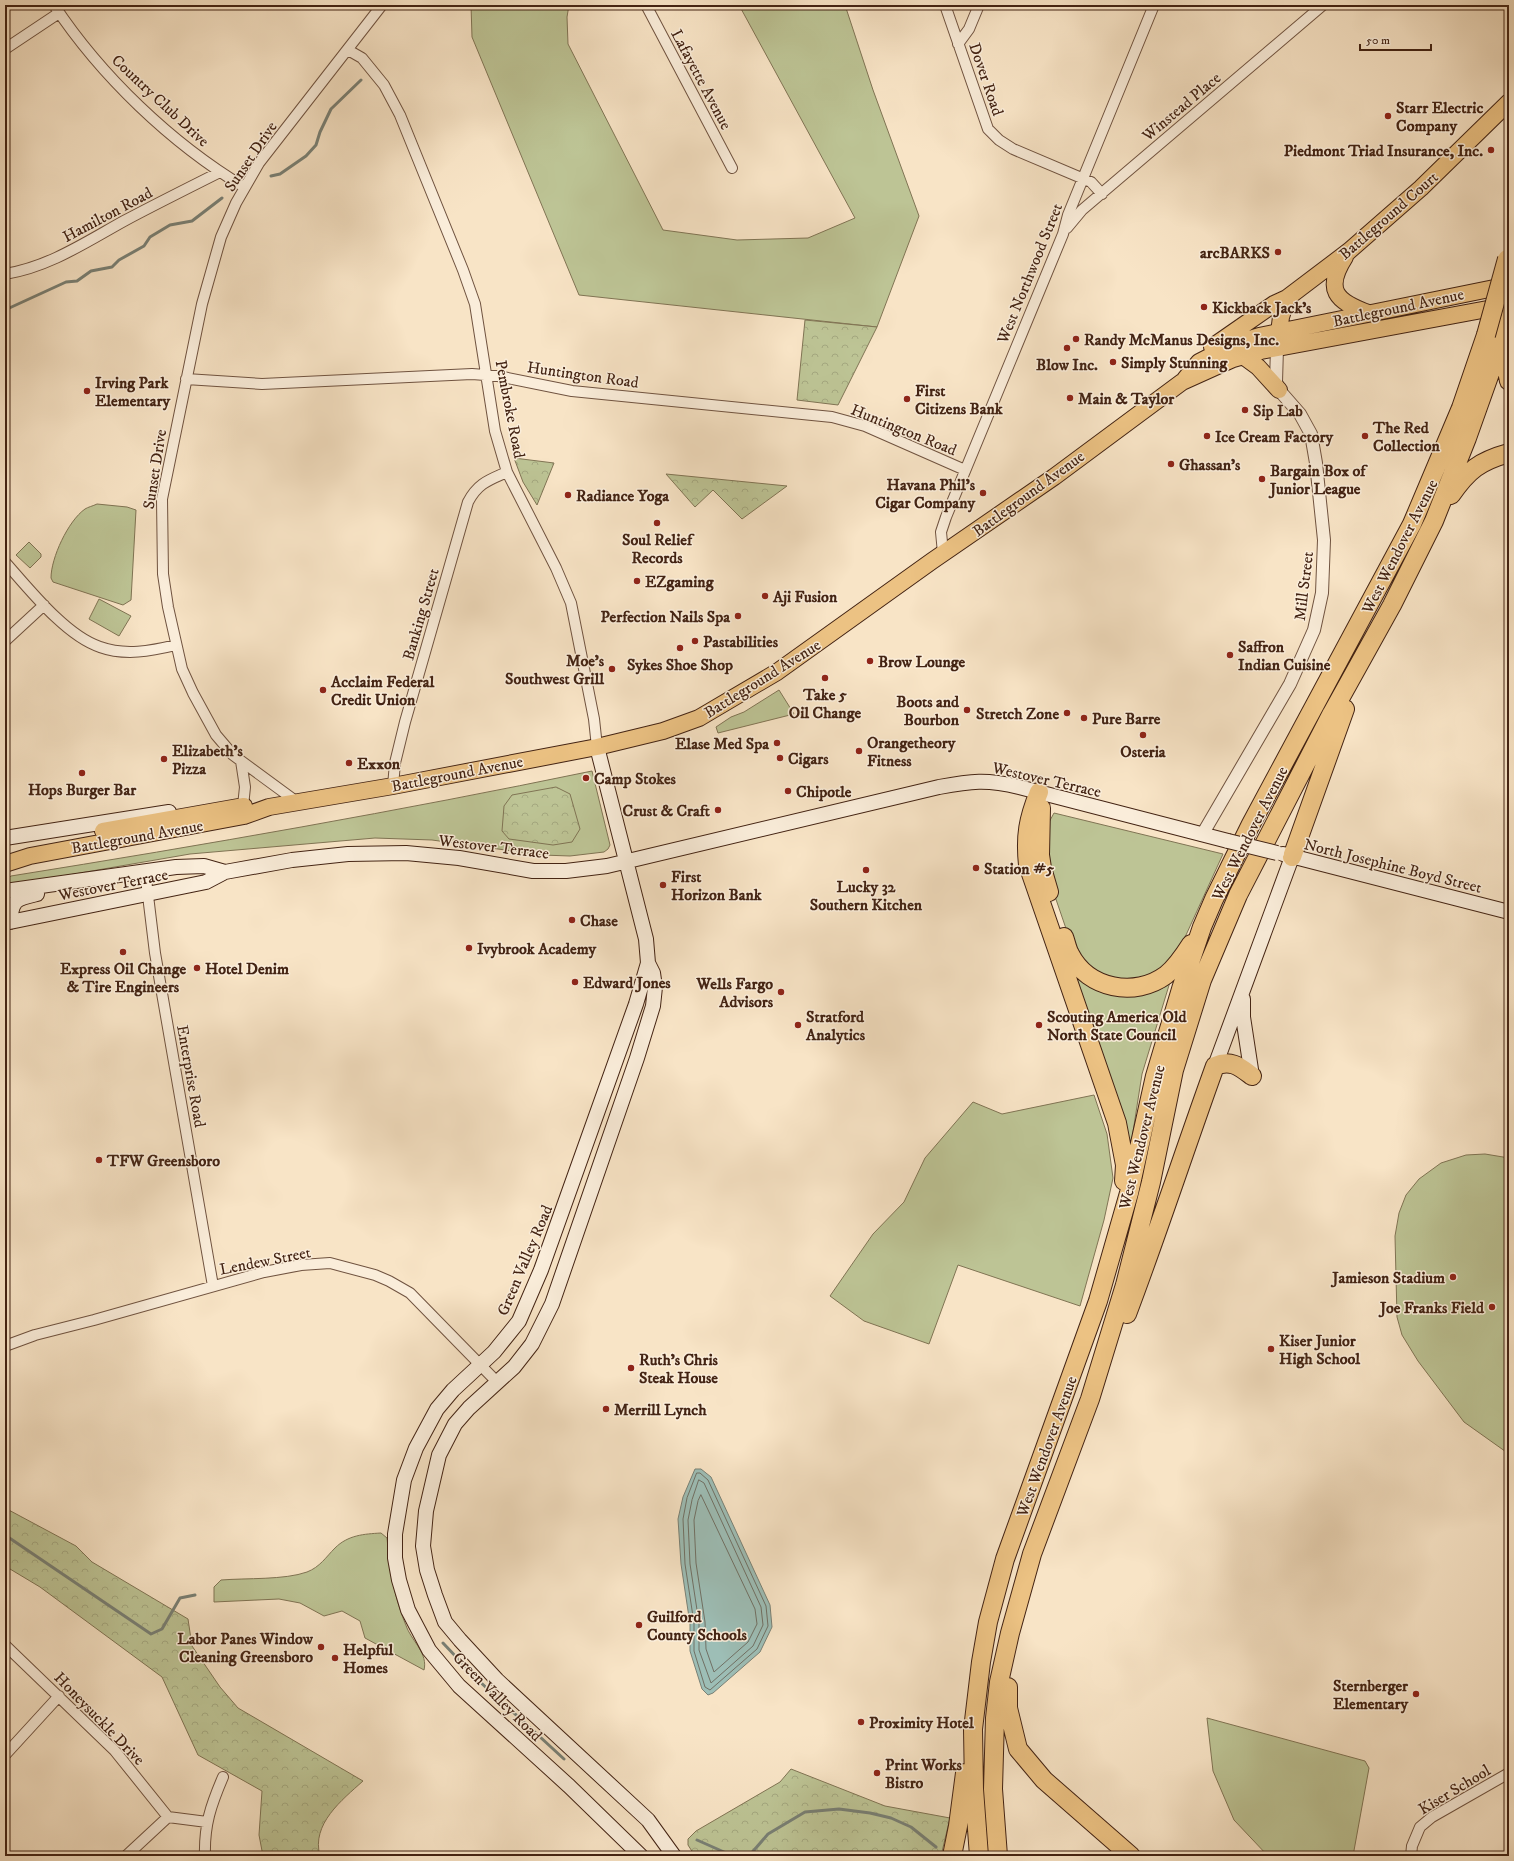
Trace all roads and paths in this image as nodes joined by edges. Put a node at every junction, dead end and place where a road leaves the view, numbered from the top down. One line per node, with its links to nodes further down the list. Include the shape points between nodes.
1 (382, 5): 10 (street, Sunset Drive)
2 (646, 5): 12 (street, Lafayette Avenue)
3 (945, 5): 8 (street, Dover Road)
4 (979, 5): 8 (street, via 969,29)
5 (1154, 5): 14 (street, West Northwood Street)
6 (1323, 5): 16 (street, Winstead Place)
7 (57, 9): 9 (street); 13 (street, Country Club Drive, via 86,48 121,88 166,129)
8 (958, 44): 14 (street, Dover Road, via 988,129 1013,149)
9 (5, 49)
10 (348, 50): 15 (street, Sunset Drive, via 259,163); 30 (street, Pembroke Road, via 362,58 384,85 400,115 463,270 472,298)
11 (1509, 102): 18 (main road, Battleground Court, via 1421,188)
12 (732, 168)
13 (220, 172): 15 (street, Country Club Drive); 20 (street, Hamilton Road, via 52,261 20,272)
14 (1084, 178): 16 (street, Dover Road); 17 (street, West Northwood Street)
15 (244, 187): 31 (street, Sunset Drive, via 221,237 210,273)
16 (1102, 194): 17 (street, Winstead Place, via 1082,210)
17 (1063, 234): 36 (street, West Northwood Street)
18 (1349, 251): 22 (main road, Battleground Court); 24 (main road, via 1336,274 1335,290 1343,302)
19 (1508, 257): 65 (highway, West Wendover Avenue, bridge, via 1486,335 1458,416 1412,524 1251,824)
20 (5, 274)
21 (1509, 285): 24 (main road, Battleground Avenue)
22 (1287, 298): 26 (main road); 29 (main road, Battleground Court, via 1215,343)
23 (1509, 305): 27 (main road, Battleground Avenue)
24 (1368, 313): 26 (main road, Battleground Avenue)
25 (1508, 323): 32 (highway, via 1506,366); 38 (highway, West Wendover Avenue)
26 (1279, 332): 27 (main road); 29 (main road, Battleground Avenue, via 1234,344)
27 (1277, 348): 28 (main road, Battleground Avenue); 34 (street, Mill Street, via 1275,372)
28 (1243, 356): 33 (main road, Battleground Avenue); 34 (main road, via 1258,367)
29 (1199, 362): 33 (main road, Battleground Avenue)
30 (486, 375): 31 (street, Huntington Road, via 262,384); 36 (street, Huntington Road, via 572,391 832,417 870,428); 37 (street, Pembroke Road, via 495,431)
31 (186, 379): 43 (street, Sunset Drive, via 162,499 163,574)
32 (1509, 381)
33 (1182, 382): 39 (main road, Battleground Avenue, via 1054,477)
34 (1279, 390): 53 (street, Mill Street, via 1300,414 1311,434 1323,534 1322,593 1314,630 1290,684)
35 (1509, 453): 38 (highway, via 1478,464 1470,471)
36 (965, 470): 39 (street, West Northwood Street, via 941,532)
37 (507, 472): 45 (street, Pembroke Road, via 571,603 594,719); 47 (street, Banking Street, via 482,484 473,492 468,502 405,722 395,763)
38 (1434, 521): 44 (highway, West Wendover Avenue)
39 (943, 553): 45 (main road, Battleground Avenue, via 782,668 713,710 681,725)
40 (5, 562): 41 (street)
41 (44, 605): 42 (street); 43 (street, via 77,635 100,647 122,652 148,652)
42 (5, 641)
43 (176, 645): 46 (street, Sunset Drive, via 182,669 211,728)
44 (1360, 666): 55 (highway); 75 (highway, West Wendover Avenue, via 1332,713 1238,894 1202,980 1174,1070 1138,1236)
45 (597, 747): 47 (main road, Battleground Avenue); 56 (main road, Pembroke Road)
46 (241, 761): 49 (street, Sunset Drive); 50 (street, via 245,787)
47 (393, 786): 49 (main road, Battleground Avenue)
48 (1039, 792): 53 (main road, Westover Terrace); 56 (main road, Westover Terrace, via 996,781 972,781); 65 (highway, via 1042,813 1042,868 1069,954 1083,972 1094,980 1110,986 1136,988 1149,984 1167,974 1180,960); 70 (highway, via 1030,815 1027,839 1028,865 1117,1123 1125,1165)
49 (297, 802): 51 (main road, Battleground Avenue)
50 (243, 806): 51 (main road, Battleground Avenue); 52 (main road, Battleground Avenue)
51 (269, 807): 57 (main road, Battleground Avenue, via 244,816 30,856)
52 (219, 809): 54 (main road, via 123,818); 57 (main road, Battleground Avenue, via 27,846 11,855)
53 (1202, 835): 55 (main road, Westover Terrace, bridge)
54 (5, 838)
55 (1285, 855): 63 (main road, North Josephine Boyd Street); 67 (main road)
56 (626, 861): 59 (main road, Westover Terrace, via 566,871 533,871 406,852 348,854 292,860); 66 (main road, Green Valley Road, via 647,941)
57 (5, 863)
58 (145, 871): 59 (main road, Westover Terrace, via 204,866); 60 (main road, Westover Terrace); 62 (street, Enterprise Road)
59 (225, 872): 62 (main road, Westover Terrace, via 206,882)
60 (81, 880): 61 (main road, Westover Terrace); 64 (main road, via 15,901)
61 (5, 891)
62 (148, 896): 64 (main road, Westover Terrace); 71 (street, Enterprise Road, via 155,953)
63 (1509, 912)
64 (8, 923)
65 (1202, 927): 70 (highway, West Wendover Avenue, via 1167,1031)
66 (648, 963): 73 (main road, Green Valley Road, via 636,1004 541,1270 518,1321 494,1352); 74 (main road, Green Valley Road, via 655,987 653,1006 638,1058 565,1271 532,1344 514,1367)
67 (1244, 989): 68 (main road); 69 (main road, via 1243,1017)
68 (1215, 1066): 69 (highway, via 1224,1062 1233,1064); 75 (highway, via 1114,1353)
69 (1252, 1076)
70 (1121, 1218): 79 (highway, West Wendover Avenue, via 1095,1308 996,1590 981,1662)
71 (213, 1286): 72 (street, Lendew Street, via 35,1335); 73 (street, Lendew Street, via 301,1264 330,1263 368,1273 410,1293)
72 (5, 1346)
73 (481, 1364): 74 (street, Lendew Street); 87 (main road, Green Valley Road, via 437,1409 416,1448 404,1480 395,1534 395,1558 408,1610 429,1650 459,1686 569,1786)
74 (497, 1382): 88 (main road, Green Valley Road, via 455,1424 439,1455 426,1511 423,1546 427,1570 445,1622 478,1662 648,1820)
75 (1090, 1399): 76 (highway, West Wendover Avenue, via 1032,1554)
76 (1010, 1633): 91 (highway, West Wendover Avenue, via 999,1682 995,1718 993,1789); 92 (highway, via 1008,1708 1018,1749 1044,1780)
77 (5, 1645): 78 (street, Honeysuckle Drive)
78 (59, 1696): 80 (street); 83 (street, Honeysuckle Drive, via 115,1751)
79 (973, 1729): 89 (highway); 90 (highway, West Wendover Avenue, via 974,1796)
80 (5, 1755)
81 (1509, 1773): 93 (street, Kiser School, via 1432,1817 1420,1827 1412,1846)
82 (223, 1777): 84 (street, via 209,1810)
83 (168, 1817): 84 (street); 85 (street)
84 (207, 1822): 86 (street)
85 (126, 1856)
86 (205, 1856)
87 (641, 1856)
88 (674, 1856)
89 (952, 1856)
90 (979, 1856)
91 (998, 1856)
92 (1131, 1856)
93 (1411, 1856)

